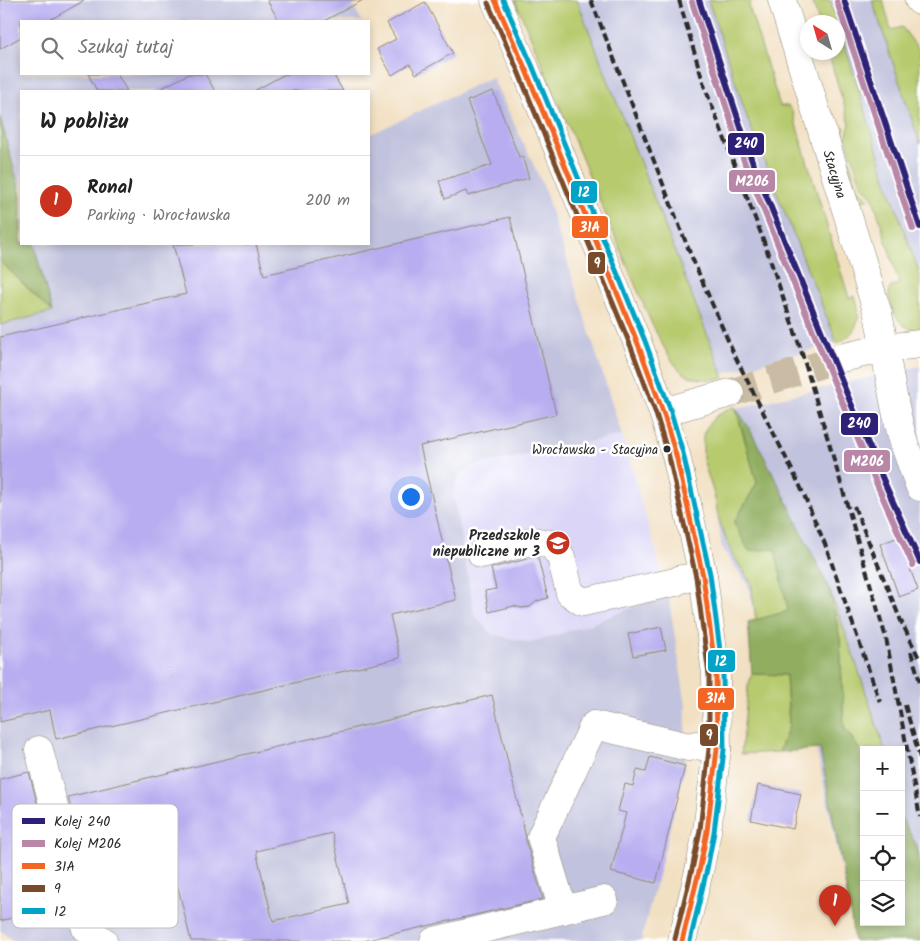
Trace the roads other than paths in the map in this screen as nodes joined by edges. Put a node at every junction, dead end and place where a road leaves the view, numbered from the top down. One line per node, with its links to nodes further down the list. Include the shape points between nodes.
1 (495, 0): 7 (main road, via 635,335)
2 (782, 0): 4 (main road, Stacyjna, via 878,314)
3 (920, 344): 4 (main road)
4 (885, 348): 5 (main road); 8 (main road, Stacyjna, via 902,436)
5 (841, 358)
6 (730, 393): 7 (main road)
7 (663, 412): 10 (main road)
8 (920, 487)
9 (482, 554): 10 (main road, via 532,541 551,544 561,558 570,593 583,602)
10 (703, 576): 11 (main road, via 716,674)
11 (717, 749): 15 (main road, via 696,744 689,747 594,725 541,837); 19 (main road, via 707,831)
12 (39, 750): 13 (main road)
13 (53, 804)
14 (604, 900): 15 (main road)
15 (563, 910): 18 (main road)
16 (86, 928): 17 (main road)
17 (103, 941)
18 (434, 941)
19 (682, 941)

